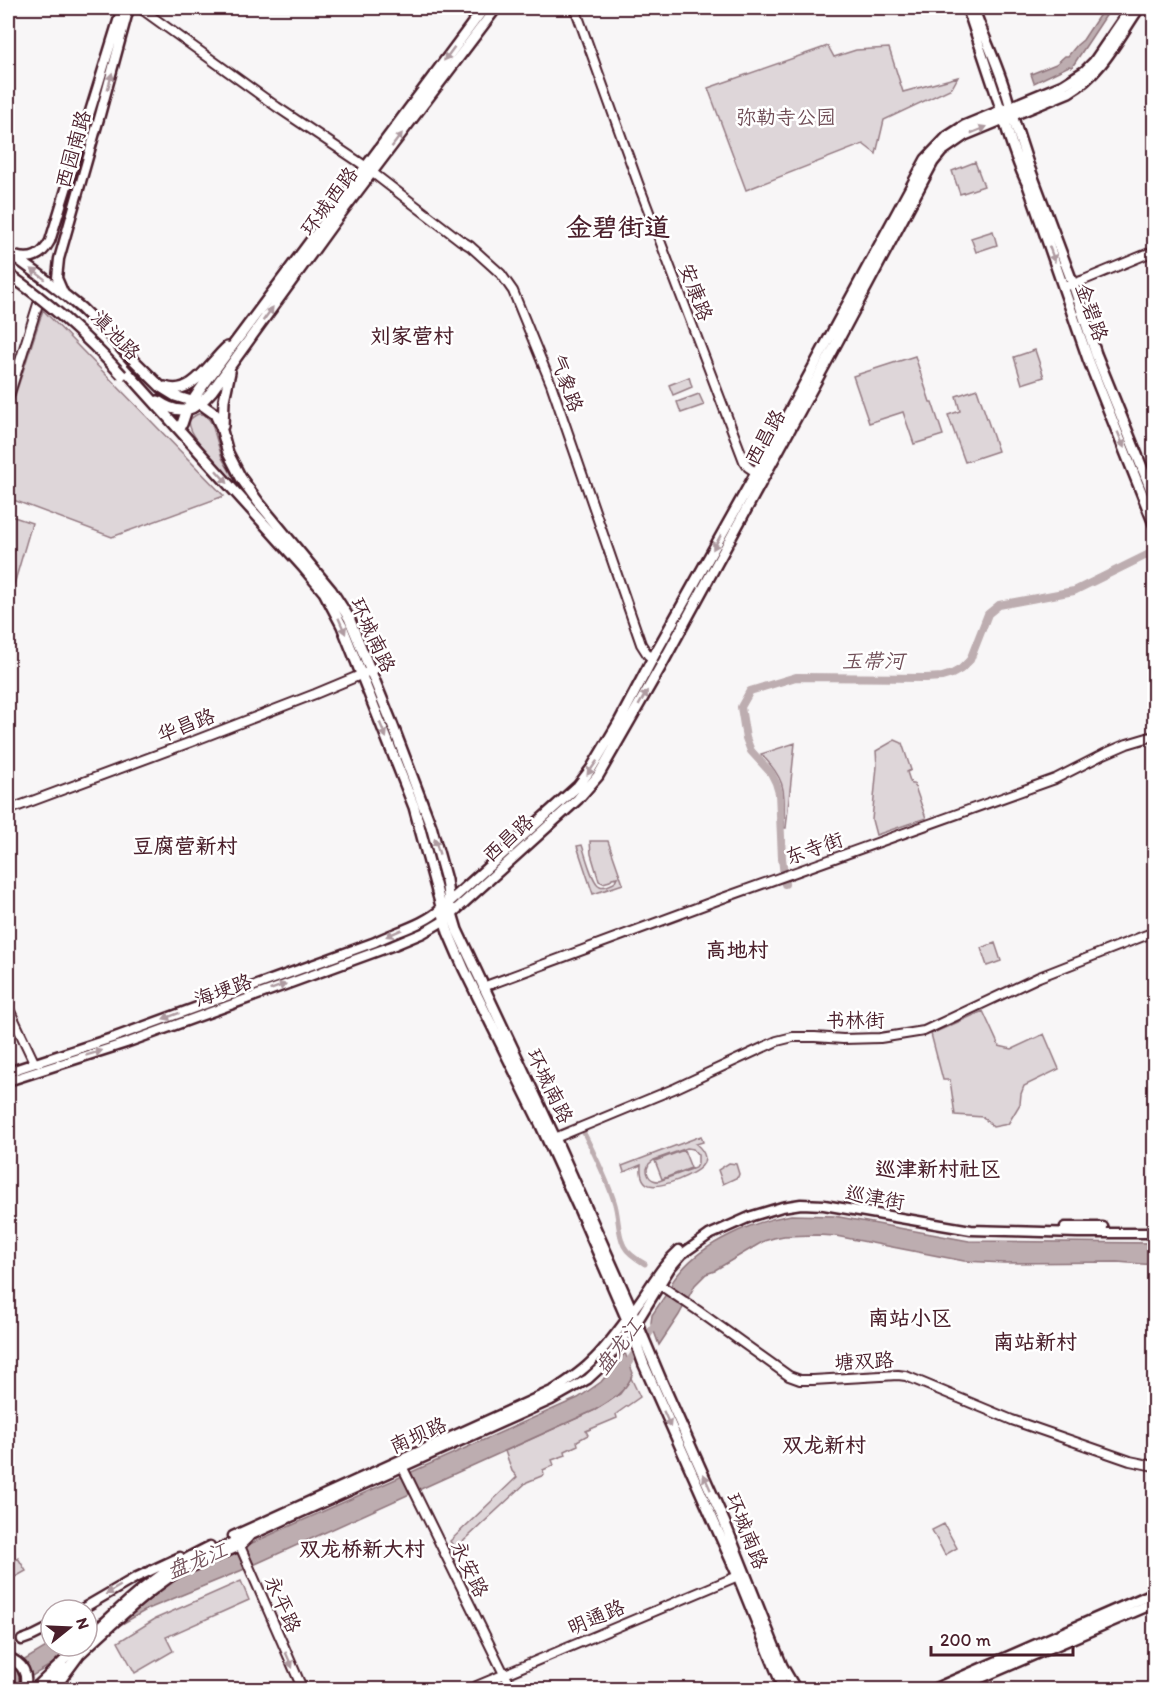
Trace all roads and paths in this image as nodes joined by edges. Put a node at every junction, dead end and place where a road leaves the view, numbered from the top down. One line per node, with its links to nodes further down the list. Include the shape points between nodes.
1 (122, 8): 13 (main road, 西园南路)
2 (129, 8): 14 (main road, 西园南路, one-way to 2)
3 (140, 8): 12 (street, 气象路)
4 (484, 8): 12 (main road, 环城西路, one-way to 12)
5 (496, 8): 12 (main road, 环城西路, one-way to 5)
6 (575, 8): 36 (street, 安康路, via 744,461)
7 (967, 8): 11 (main road)
8 (974, 8): 11 (main road, via 995,60)
9 (1131, 8): 11 (main road, 西昌路, via 1085,71)
10 (1139, 8): 11 (main road, 西昌路, via 1086,81 1069,92)
11 (1007, 113): 19 (main road, 金碧路); 36 (main road, 西昌路, via 964,126 926,159)
12 (369, 169): 22 (main road, 环城西路); 23 (main road, 环城西路, one-way to 12); 42 (street, 气象路, via 470,246 507,281 551,384 641,644)
13 (61, 209): 14 (main road, via 55,242); 16 (main road, 西园南路, via 50,241 40,255 27,258)
14 (63, 244): 21 (main road, 西园南路, via 57,278)
15 (1155, 251): 19 (street)
16 (8, 252): 21 (main road, 滇池路, one-way to 16)
17 (8, 266): 20 (main road, 滇池路)
18 (8, 274): 25 (main road, bridge, via 69,322)
19 (1069, 285): 37 (main road, 金碧路, one-way to 37, via 1088,358); 38 (main road, 金碧路)
20 (45, 293): 27 (main road, 滇池路, via 80,323); 28 (street)
21 (67, 297): 24 (main road, 滇池路)
22 (244, 331): 24 (main road, via 186,387 167,388); 29 (main road, 环城西路)
23 (234, 361): 29 (main road, 环城西路, via 216,387); 34 (main road, via 225,394)
24 (146, 374): 26 (main road, 滇池路)
25 (122, 375): 27 (main road); 30 (main road)
26 (155, 382): 27 (main road, via 156,390); 29 (main road, 滇池路, via 172,395)
27 (149, 395): 30 (main road)
28 (8, 399)
29 (196, 402): 31 (main road, 环城西路); 32 (main road, 滇池路)
30 (162, 406): 31 (main road); 35 (main road)
31 (187, 410): 33 (main road)
32 (212, 411): 33 (main road, via 194,409 186,414); 34 (main road)
33 (182, 424): 35 (main road)
34 (224, 437): 39 (main road, via 235,468)
35 (189, 439): 39 (main road, one-way to 39)
36 (760, 476): 42 (main road, 西昌路, one-way to 42); 47 (main road, 西昌路, one-way to 36, via 572,805 598,776 661,666)
37 (1143, 495): 40 (main road, via 1147,493); 41 (main road, 金碧路)
38 (1155, 497)
39 (260, 511): 43 (main road, 环城南路, via 303,554 342,605)
40 (1155, 512)
41 (1155, 524)
42 (652, 658): 46 (main road, 西昌路, one-way to 46, via 598,758 578,786)
43 (369, 672): 45 (street, 华昌路); 46 (main road, 环城南路, via 431,826 446,880)
44 (1155, 736): 49 (street, 东寺街, via 1127,744 1055,779)
45 (8, 810)
46 (445, 905): 47 (main road, 环城南路); 51 (main road, 海埂路, one-way to 51, via 420,923 375,942 124,1034)
47 (448, 916): 49 (main road, 环城南路); 53 (main road, 海埂路, one-way to 47, via 126,1043 392,946 423,933); 58 (main road, 环城南路, via 448,932 464,969)
48 (1155, 932): 54 (street, 书林街, via 1039,977 924,1031 880,1038 777,1041)
49 (483, 987): 54 (main road, 环城南路)
50 (8, 1007): 51 (street)
51 (34, 1062): 52 (main road, 海埂路)
52 (8, 1072)
53 (8, 1081)
54 (555, 1138): 58 (main road, 环城南路)
55 (1155, 1227): 58 (main road, 巡津街, via 970,1225 834,1201 790,1200 741,1215 703,1233 668,1260)
56 (1155, 1233): 57 (main road, 巡津街, via 971,1230 801,1204 768,1210 709,1235 670,1268)
57 (664, 1288): 59 (main road, 巡津街); 62 (street, 塘双路, via 800,1380 906,1376 1012,1420)
58 (629, 1315): 59 (main road, 环城南路); 60 (main road, 南坝路, via 595,1359)
59 (634, 1325): 61 (main road, 南坝路, via 601,1367); 66 (main road, 环城南路, one-way to 66, via 644,1365); 87 (main road, 环城南路, one-way to 59, via 782,1666 642,1331)
60 (575, 1376): 61 (main road, via 582,1377); 63 (main road, 南坝路)
61 (583, 1382): 63 (main road, 南坝路)
62 (1155, 1466)
63 (402, 1467): 64 (main road, 南坝路); 64 (main road, 南坝路); 78 (street, 永安路)
64 (235, 1544): 65 (main road, via 192,1567); 65 (main road, 南坝路, via 192,1555); 68 (main road, one-way to 68, via 158,1566); 83 (street, 永平路, one-way to 83)
65 (173, 1569): 70 (main road, via 137,1592); 72 (main road)
66 (738, 1575): 78 (street, 明通路); 86 (main road, 环城南路)
67 (1155, 1593): 88 (main road)
68 (99, 1599)
69 (1155, 1603): 89 (main road)
70 (99, 1628)
71 (39, 1633): 73 (main road)
72 (99, 1634)
73 (22, 1640)
74 (8, 1658): 79 (main road, via 25,1671)
75 (71, 1658): 80 (main road)
76 (72, 1658): 81 (main road)
77 (74, 1658): 82 (main road)
78 (504, 1674): 84 (street, 明通路); 85 (street, 永安路)
79 (24, 1689)
80 (33, 1689)
81 (43, 1689)
82 (53, 1689)
83 (303, 1689)
84 (467, 1689)
85 (514, 1689)
86 (784, 1689)
87 (796, 1689)
88 (932, 1689)
89 (952, 1689)

